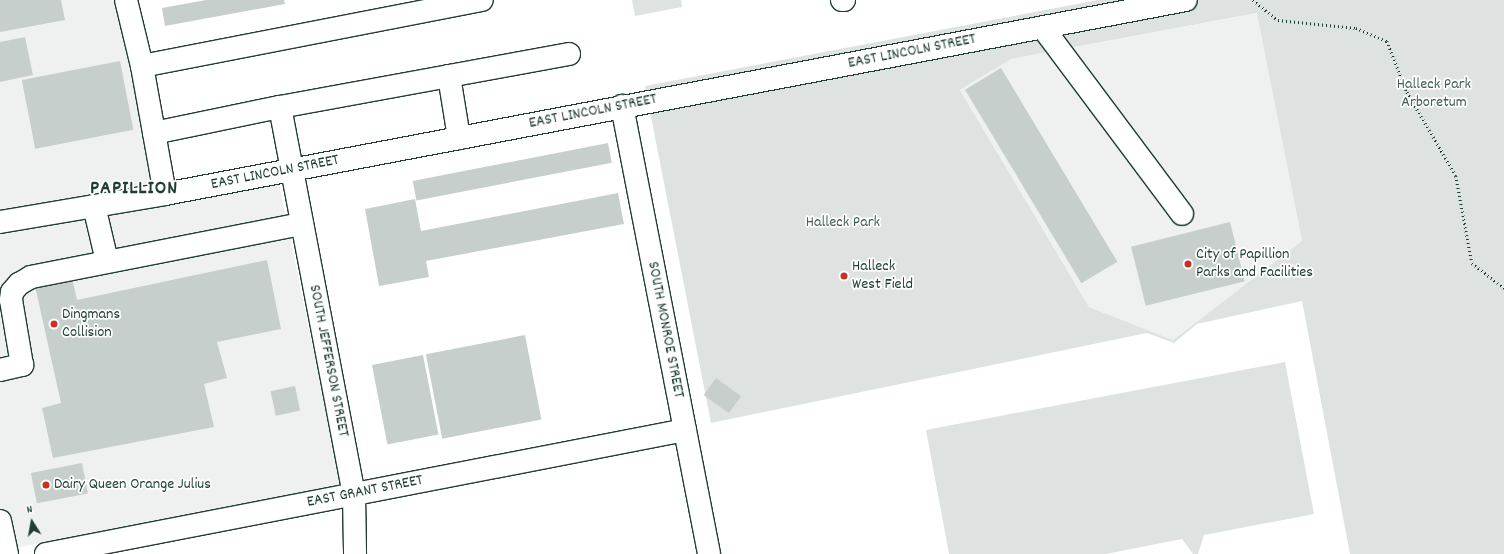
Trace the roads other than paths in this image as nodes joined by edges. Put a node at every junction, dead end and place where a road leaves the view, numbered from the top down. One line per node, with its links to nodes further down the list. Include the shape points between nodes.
1 (126, 0): 6 (street)
2 (482, 0): 6 (street)
3 (1186, 0): 4 (street, EAST LINCOLN STREET)
4 (1043, 28): 8 (street, EAST LINCOLN STREET); 15 (street)
5 (569, 54): 7 (street)
6 (142, 66): 10 (street)
7 (449, 76): 9 (street); 11 (street)
8 (622, 106): 11 (street, EAST LINCOLN STREET); 20 (street, SOUTH MONROE STREET)
9 (280, 107): 10 (street); 12 (street, SOUTH JEFFERSON STREET)
10 (154, 133): 13 (street)
11 (459, 138): 12 (street, EAST LINCOLN STREET)
12 (292, 170): 13 (street, EAST LINCOLN STREET); 17 (street, SOUTH JEFFERSON STREET)
13 (165, 194): 14 (street, EAST LINCOLN STREET)
14 (94, 206): 16 (street, EAST LINCOLN STREET); 18 (street)
15 (1182, 214)
16 (0, 222)
17 (302, 224): 18 (street); 21 (street, SOUTH JEFFERSON STREET)
18 (107, 261): 19 (street, via 31,277 12,292 12,313 22,365)
19 (0, 370)
20 (685, 430): 21 (street, EAST GRANT STREET); 26 (street, SOUTH MONROE STREET)
21 (354, 494): 24 (street, EAST GRANT STREET); 25 (street, SOUTH JEFFERSON STREET)
22 (0, 521): 23 (street)
23 (7, 554)
24 (46, 554)
25 (355, 554)
26 (709, 554)

